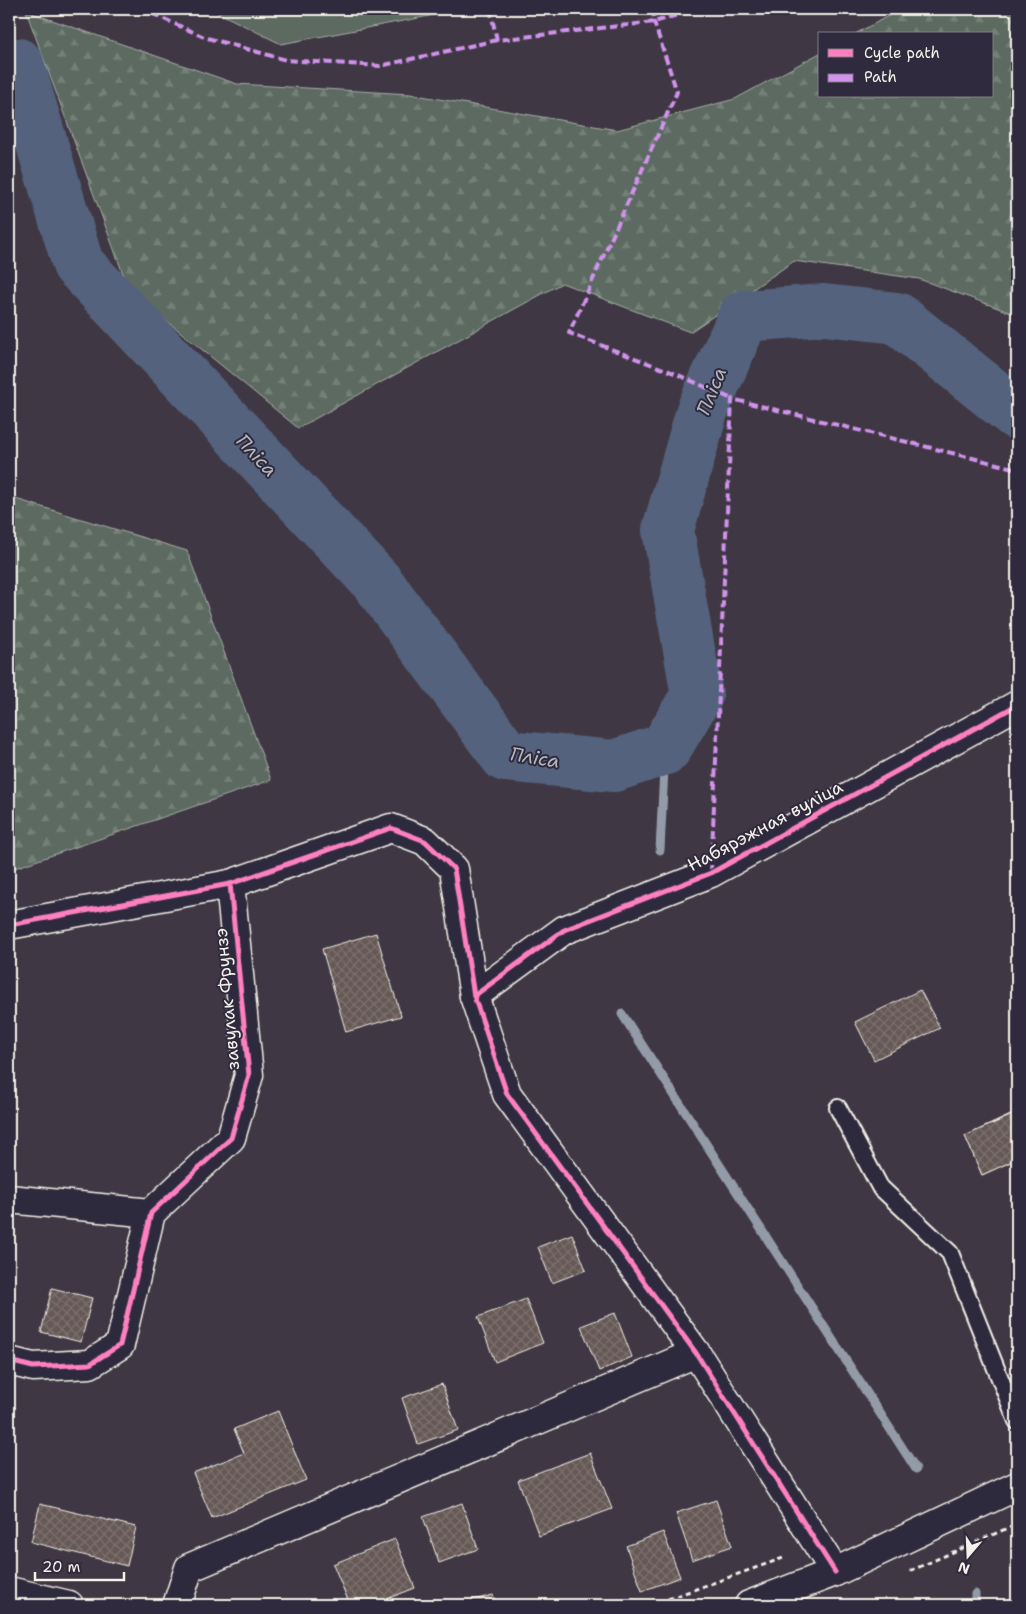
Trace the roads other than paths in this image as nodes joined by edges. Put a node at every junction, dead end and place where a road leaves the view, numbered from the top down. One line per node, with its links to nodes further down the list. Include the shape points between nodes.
1 (1017, 705): 4 (street, Набярэжная вуліца, via 711,873 564,930)
2 (230, 884): 3 (street); 4 (street, via 391,828 425,840 454,869); 7 (street, завулак Фрунзэ, via 249,1075 230,1138)
3 (9, 924)
4 (474, 996): 8 (street, via 507,1094)
5 (838, 1108): 10 (lane, via 880,1187 950,1252)
6 (9, 1200): 7 (street)
7 (151, 1213): 9 (street, via 120,1345 90,1364 33,1367)
8 (696, 1353): 12 (street); 15 (street, via 189,1568)
9 (9, 1361)
10 (1017, 1421)
11 (1017, 1486): 12 (street)
12 (835, 1572): 16 (street)
13 (9, 1591): 14 (street)
14 (59, 1604)
15 (177, 1605)
16 (750, 1605)

